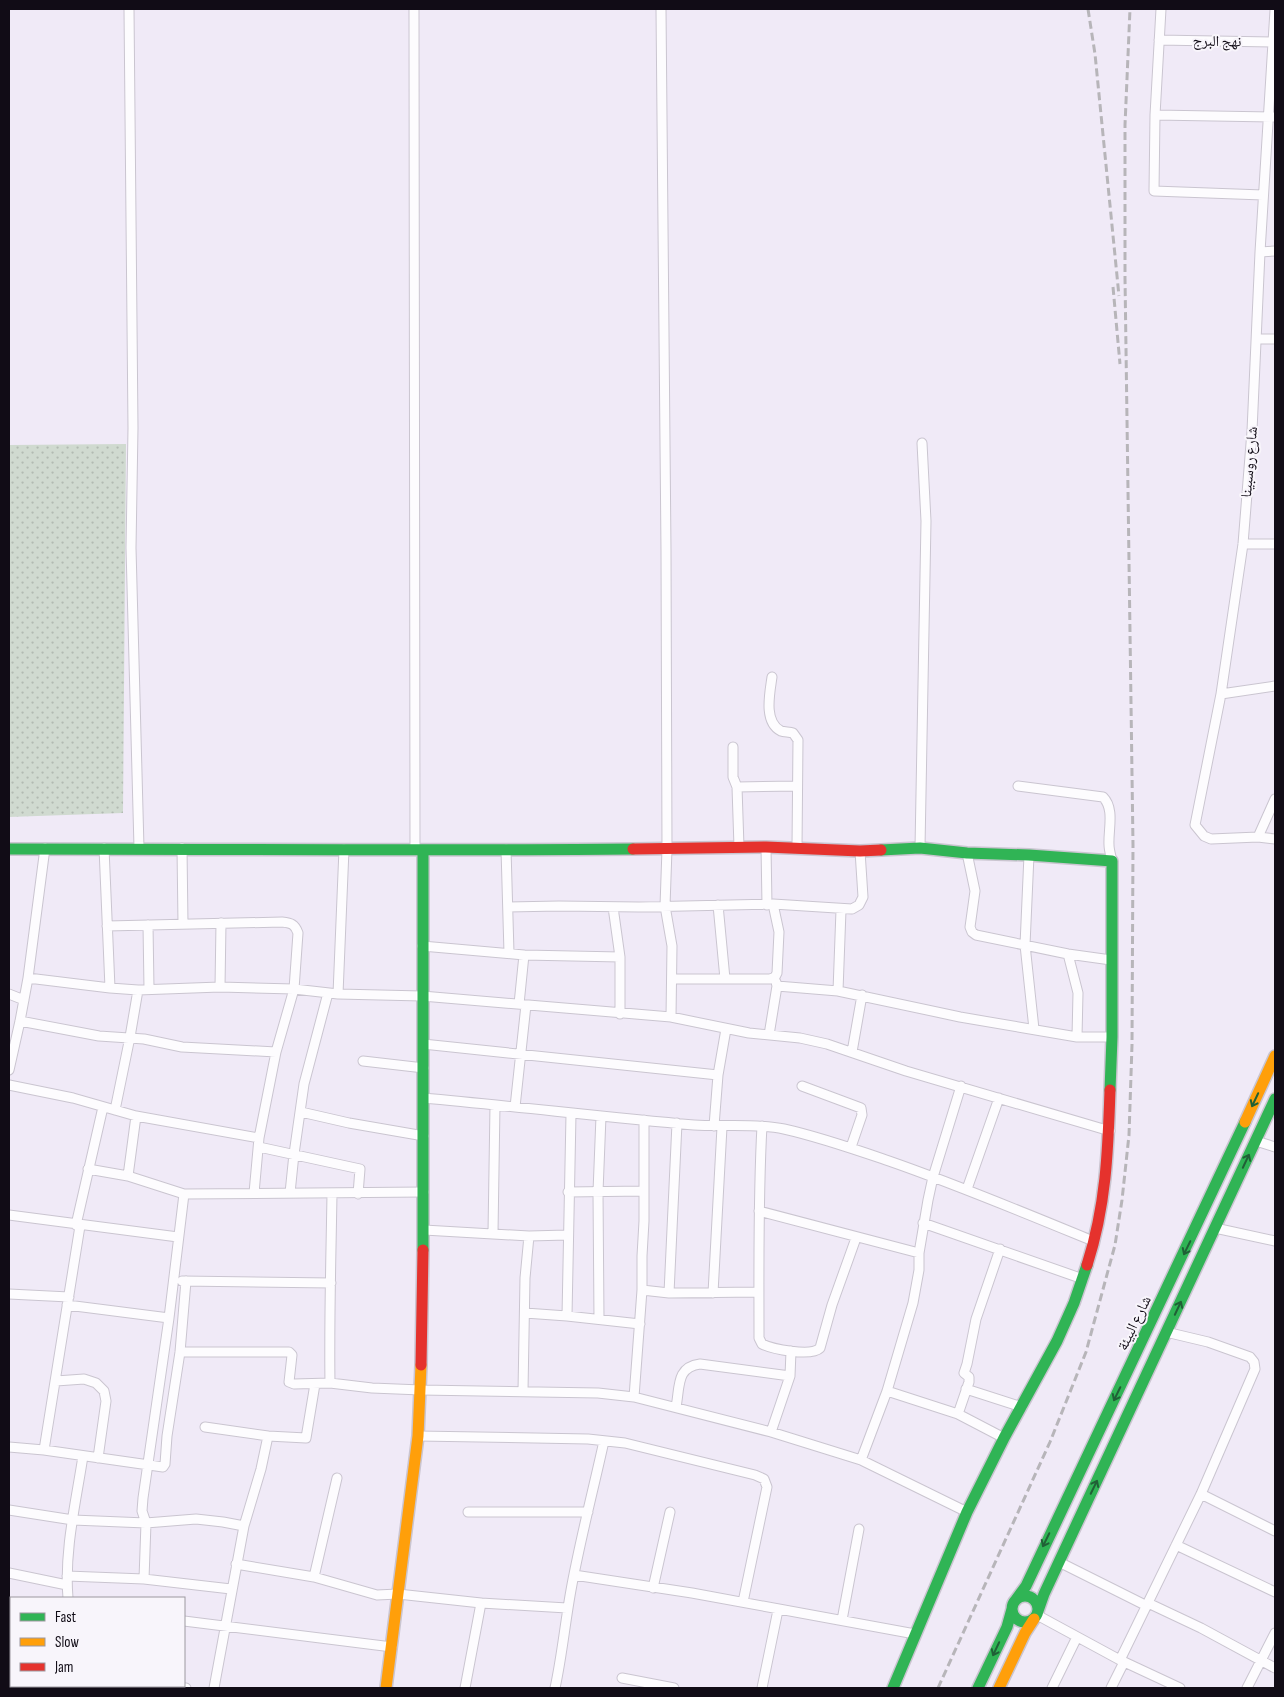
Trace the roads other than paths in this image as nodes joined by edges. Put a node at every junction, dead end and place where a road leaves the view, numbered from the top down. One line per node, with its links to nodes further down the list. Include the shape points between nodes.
1 (129, 9): 34 (street, via 131,548)
2 (414, 9): 40 (street)
3 (661, 9): 39 (street)
4 (1161, 9): 6 (street)
5 (1275, 10): 7 (street, شارع روسبينا)
6 (1158, 40): 7 (street, نهج البرج); 9 (street)
7 (1274, 42): 8 (street, شارع روسبينا)
8 (1273, 72): 10 (street, شارع روسبينا)
9 (1155, 115): 10 (street); 11 (street, via 1154,191)
10 (1272, 117): 11 (street, شارع روسبينا)
11 (1263, 195): 13 (street, شارع روسبينا)
12 (1275, 250): 13 (street)
13 (1260, 252): 14 (street, شارع روسبينا)
14 (1257, 339): 15 (street); 17 (street, شارع روسبينا)
15 (1275, 339)
16 (922, 443): 37 (street, via 926,521)
17 (1243, 544): 18 (street); 21 (street, شارع روسبينا)
18 (1275, 544)
19 (772, 677): 23 (street, via 770,716 775,726 793,733 798,740)
20 (1275, 686): 21 (street)
21 (1221, 694): 27 (street, شارع روسبينا, via 1195,825 1211,839)
22 (733, 748): 25 (street, via 733,777)
23 (797, 786): 25 (street); 31 (street)
24 (1018, 786): 45 (street, via 1103,798 1109,809)
25 (737, 787): 29 (street)
26 (1275, 799): 27 (street)
27 (1258, 837): 28 (street, شارع روسبينا)
28 (1275, 839)
29 (739, 847): 30 (street); 39 (street)
30 (766, 847): 31 (street); 47 (street)
31 (798, 847): 42 (street)
32 (45, 848): 33 (street); 38 (street); 63 (street)
33 (104, 848): 34 (street); 55 (street)
34 (139, 848): 35 (street)
35 (182, 848): 36 (street); 53 (street)
36 (344, 848): 40 (street); 75 (street)
37 (920, 848): 42 (street); 43 (street)
38 (9, 849)
39 (667, 849): 41 (street); 49 (street)
40 (419, 850): 41 (street); 57 (street)
41 (506, 850): 50 (street)
42 (860, 851): 51 (street, via 863,897 859,906)
43 (967, 854): 44 (street); 56 (street, via 975,891 972,932)
44 (1029, 855): 45 (street); 56 (street)
45 (1112, 861): 62 (street)
46 (718, 905): 47 (street); 49 (street); 65 (street)
47 (770, 905): 51 (street); 66 (street, via 779,932)
48 (613, 906): 49 (street); 50 (street); 61 (street)
49 (665, 906): 64 (street, via 672,946)
50 (508, 907): 58 (street)
51 (841, 910): 72 (street)
52 (221, 923): 53 (street); 67 (street); 70 (street, via 282,922 296,926)
53 (183, 924): 54 (street)
54 (148, 925): 55 (street); 69 (street)
55 (106, 926): 68 (street)
56 (1025, 944): 59 (street); 84 (street)
57 (422, 946): 58 (street); 77 (street)
58 (509, 953): 60 (street)
59 (1068, 954): 62 (street); 86 (street, via 1078,993)
60 (524, 955): 61 (street); 79 (street)
61 (620, 957): 80 (street)
62 (1111, 960): 88 (street)
63 (28, 978): 68 (street); 78 (street)
64 (672, 979): 65 (street); 81 (street)
65 (725, 979): 66 (street, via 770,979)
66 (776, 982): 72 (street); 85 (street)
67 (220, 987): 69 (street); 70 (street)
68 (110, 988): 71 (street)
69 (149, 989): 71 (street)
70 (294, 989): 73 (street); 90 (street)
71 (138, 990): 87 (street)
72 (838, 991): 76 (street)
73 (328, 993): 75 (street); 108 (street, via 304,1084)
74 (9, 994): 78 (street)
75 (338, 994): 77 (street)
76 (862, 995): 84 (street, via 960,1017); 91 (street)
77 (422, 996): 79 (street); 89 (street)
78 (24, 1000): 82 (street)
79 (523, 1005): 80 (street); 92 (street)
80 (620, 1014): 81 (street)
81 (671, 1017): 83 (street)
82 (20, 1021): 87 (street, via 99,1036); 96 (street)
83 (726, 1029): 85 (street); 97 (street)
84 (1034, 1029): 86 (street)
85 (769, 1035): 91 (street, via 827,1044)
86 (1077, 1036): 88 (street)
87 (130, 1037): 90 (street, via 182,1047); 107 (street)
88 (1112, 1037): 116 (street)
89 (423, 1044): 92 (street); 95 (street)
90 (276, 1052): 119 (street)
91 (852, 1052): 100 (street)
92 (520, 1055): 97 (street); 106 (street)
93 (1275, 1056): 221 (street, شارع البيئة, one-way to 221, via 1026,1586)
94 (362, 1061): 95 (street)
95 (424, 1068): 101 (street)
96 (9, 1070)
97 (718, 1075): 114 (street)
98 (9, 1085): 105 (street)
99 (802, 1086): 120 (street, via 861,1108 862,1116)
100 (961, 1086): 102 (street); 125 (street)
101 (423, 1098): 104 (street); 117 (street)
102 (999, 1098): 116 (street); 126 (street)
103 (1275, 1099): 118 (street)
104 (495, 1105): 106 (street); 142 (street)
105 (103, 1107): 107 (street); 123 (street)
106 (515, 1107): 109 (street)
107 (115, 1110): 110 (street)
108 (301, 1112): 117 (street); 122 (street)
109 (571, 1114): 111 (street); 129 (street)
110 (136, 1116): 119 (street); 124 (street)
111 (601, 1116): 112 (street); 130 (street)
112 (644, 1120): 113 (street); 127 (street)
113 (677, 1123): 114 (street); 157 (street)
114 (718, 1126): 115 (street); 158 (street)
115 (762, 1126): 120 (street); 136 (street)
116 (1110, 1131): 147 (street, via 1103,1202)
117 (424, 1136): 128 (street)
118 (1256, 1141): 121 (street); 140 (street, one-way to 118)
119 (259, 1142): 122 (street); 131 (street)
120 (851, 1147): 125 (street)
121 (1275, 1148)
122 (294, 1154): 132 (street); 135 (street, via 360,1169)
123 (88, 1169): 124 (street); 139 (street)
124 (128, 1176): 133 (street)
125 (933, 1177): 126 (street); 138 (street)
126 (967, 1190): 147 (street)
127 (644, 1191): 130 (street); 155 (street)
128 (424, 1192): 135 (street); 141 (street)
129 (568, 1192): 130 (street); 143 (street)
130 (598, 1192): 164 (street)
131 (254, 1193): 132 (street); 133 (street)
132 (290, 1193): 134 (street)
133 (184, 1194): 145 (street)
134 (332, 1194): 135 (street); 154 (street)
135 (358, 1194)
136 (759, 1211): 146 (street); 156 (street)
137 (9, 1215): 139 (street)
138 (923, 1223): 149 (street); 150 (street)
139 (78, 1225): 145 (street); 160 (street)
140 (1215, 1228): 148 (street); 166 (street, one-way to 140)
141 (424, 1230): 142 (street); 174 (street)
142 (493, 1233): 144 (street)
143 (567, 1235): 144 (street); 162 (street)
144 (529, 1236): 161 (street)
145 (178, 1237): 152 (street)
146 (856, 1238): 150 (street); 167 (street, via 820,1348 813,1352)
147 (1093, 1241): 151 (street)
148 (1275, 1241)
149 (1000, 1249): 151 (street); 173 (street, via 976,1319 964,1370 969,1377)
150 (919, 1254): 176 (street, via 913,1303)
151 (1082, 1278): 179 (street, via 1057,1341)
152 (174, 1281): 153 (street); 163 (street)
153 (186, 1281): 154 (street); 168 (street)
154 (331, 1283): 171 (street)
155 (642, 1290): 157 (street); 165 (street)
156 (759, 1292): 158 (street); 167 (street, via 762,1344)
157 (669, 1293): 158 (street)
158 (713, 1293)
159 (9, 1294): 160 (street)
160 (68, 1301): 163 (street); 170 (street)
161 (525, 1313): 162 (street); 175 (street)
162 (567, 1316): 164 (street)
163 (169, 1318): 192 (street)
164 (599, 1319): 165 (street)
165 (640, 1324): 177 (street)
166 (1166, 1332): 194 (street, via 1208,1342 1250,1357 1254,1362 1255,1369); 206 (street, one-way to 166)
167 (792, 1351): 169 (street)
168 (180, 1352): 172 (street, via 289,1352 292,1355 289,1382); 192 (street, via 165,1464 163,1467)
169 (790, 1376): 178 (street, via 689,1365 683,1372); 182 (street)
170 (56, 1381): 188 (street); 190 (street, via 84,1379 96,1383 104,1391 106,1401)
171 (330, 1382): 172 (street); 174 (street)
172 (315, 1384): 183 (street, via 306,1438)
173 (966, 1389): 179 (street); 180 (street)
174 (422, 1390): 175 (street); 184 (street)
175 (523, 1391): 177 (street)
176 (887, 1391): 180 (street); 191 (street)
177 (634, 1397): 178 (street)
178 (676, 1407): 182 (street)
179 (1022, 1407): 185 (street)
180 (958, 1414): 185 (street)
181 (204, 1427): 183 (street)
182 (771, 1432): 191 (street)
183 (268, 1436): 202 (street)
184 (418, 1436): 186 (street, via 588,1438); 217 (street)
185 (1004, 1438): 199 (street)
186 (604, 1441): 197 (street); 219 (street, via 624,1443 764,1479 766,1486)
187 (9, 1447): 188 (street)
188 (44, 1450): 189 (street)
189 (83, 1456): 190 (street); 200 (street)
190 (98, 1458): 192 (street)
191 (861, 1460): 199 (street)
192 (147, 1464): 201 (street, via 142,1511)
193 (337, 1478): 211 (street)
194 (1201, 1494): 204 (street); 205 (street)
195 (9, 1510): 200 (street)
196 (468, 1512): 197 (street)
197 (588, 1512): 209 (street)
198 (670, 1512): 214 (street)
199 (966, 1512): 230 (street)
200 (73, 1520): 201 (street); 210 (street)
201 (146, 1523): 202 (street, via 196,1519); 212 (street)
202 (244, 1526): 207 (street)
203 (859, 1528): 226 (street)
204 (1275, 1531)
205 (1176, 1545): 216 (street); 222 (street)
206 (1059, 1562): 222 (street); 225 (street)
207 (236, 1564): 211 (street); 215 (street)
208 (9, 1573): 213 (street)
209 (574, 1575): 214 (street); 223 (street)
210 (67, 1576): 212 (street); 213 (street)
211 (314, 1577): 217 (street, via 377,1595)
212 (144, 1580): 215 (street)
213 (67, 1586): 218 (street)
214 (653, 1588): 219 (street)
215 (231, 1589): 228 (street)
216 (1275, 1592)
217 (398, 1594): 220 (street); 232 (street)
218 (68, 1597)
219 (743, 1602): 224 (street)
220 (481, 1603): 223 (street); 242 (street)
221 (1013, 1605): 225 (street, via 1018,1620 1026,1622); 225 (street, via 1022,1597 1030,1597 1036,1603); 247 (street, شارع البيئة, one-way to 247, via 1007,1627)
222 (1147, 1605): 233 (street, via 1201,1628); 234 (street)
223 (568, 1608): 243 (street)
224 (778, 1610): 226 (street); 245 (street)
225 (1036, 1615): 231 (street); 248 (street)
226 (842, 1620): 230 (street)
227 (185, 1621): 228 (street)
228 (225, 1626): 232 (street); 240 (street)
229 (1275, 1633): 233 (street)
230 (915, 1634): 246 (street)
231 (1077, 1637): 234 (street); 249 (street)
232 (392, 1647): 241 (street)
233 (1261, 1660): 235 (street); 252 (street)
234 (1122, 1661): 250 (street); 251 (street)
235 (1275, 1668)
236 (622, 1678): 238 (street)
237 (172, 1687): 239 (street)
238 (663, 1687): 244 (street)
239 (186, 1688)
240 (214, 1688)
241 (386, 1688)
242 (465, 1688)
243 (554, 1688)
244 (674, 1688)
245 (762, 1688)
246 (893, 1688)
247 (978, 1688)
248 (999, 1688)
249 (1052, 1688)
250 (1111, 1688)
251 (1180, 1688)
252 (1247, 1688)

